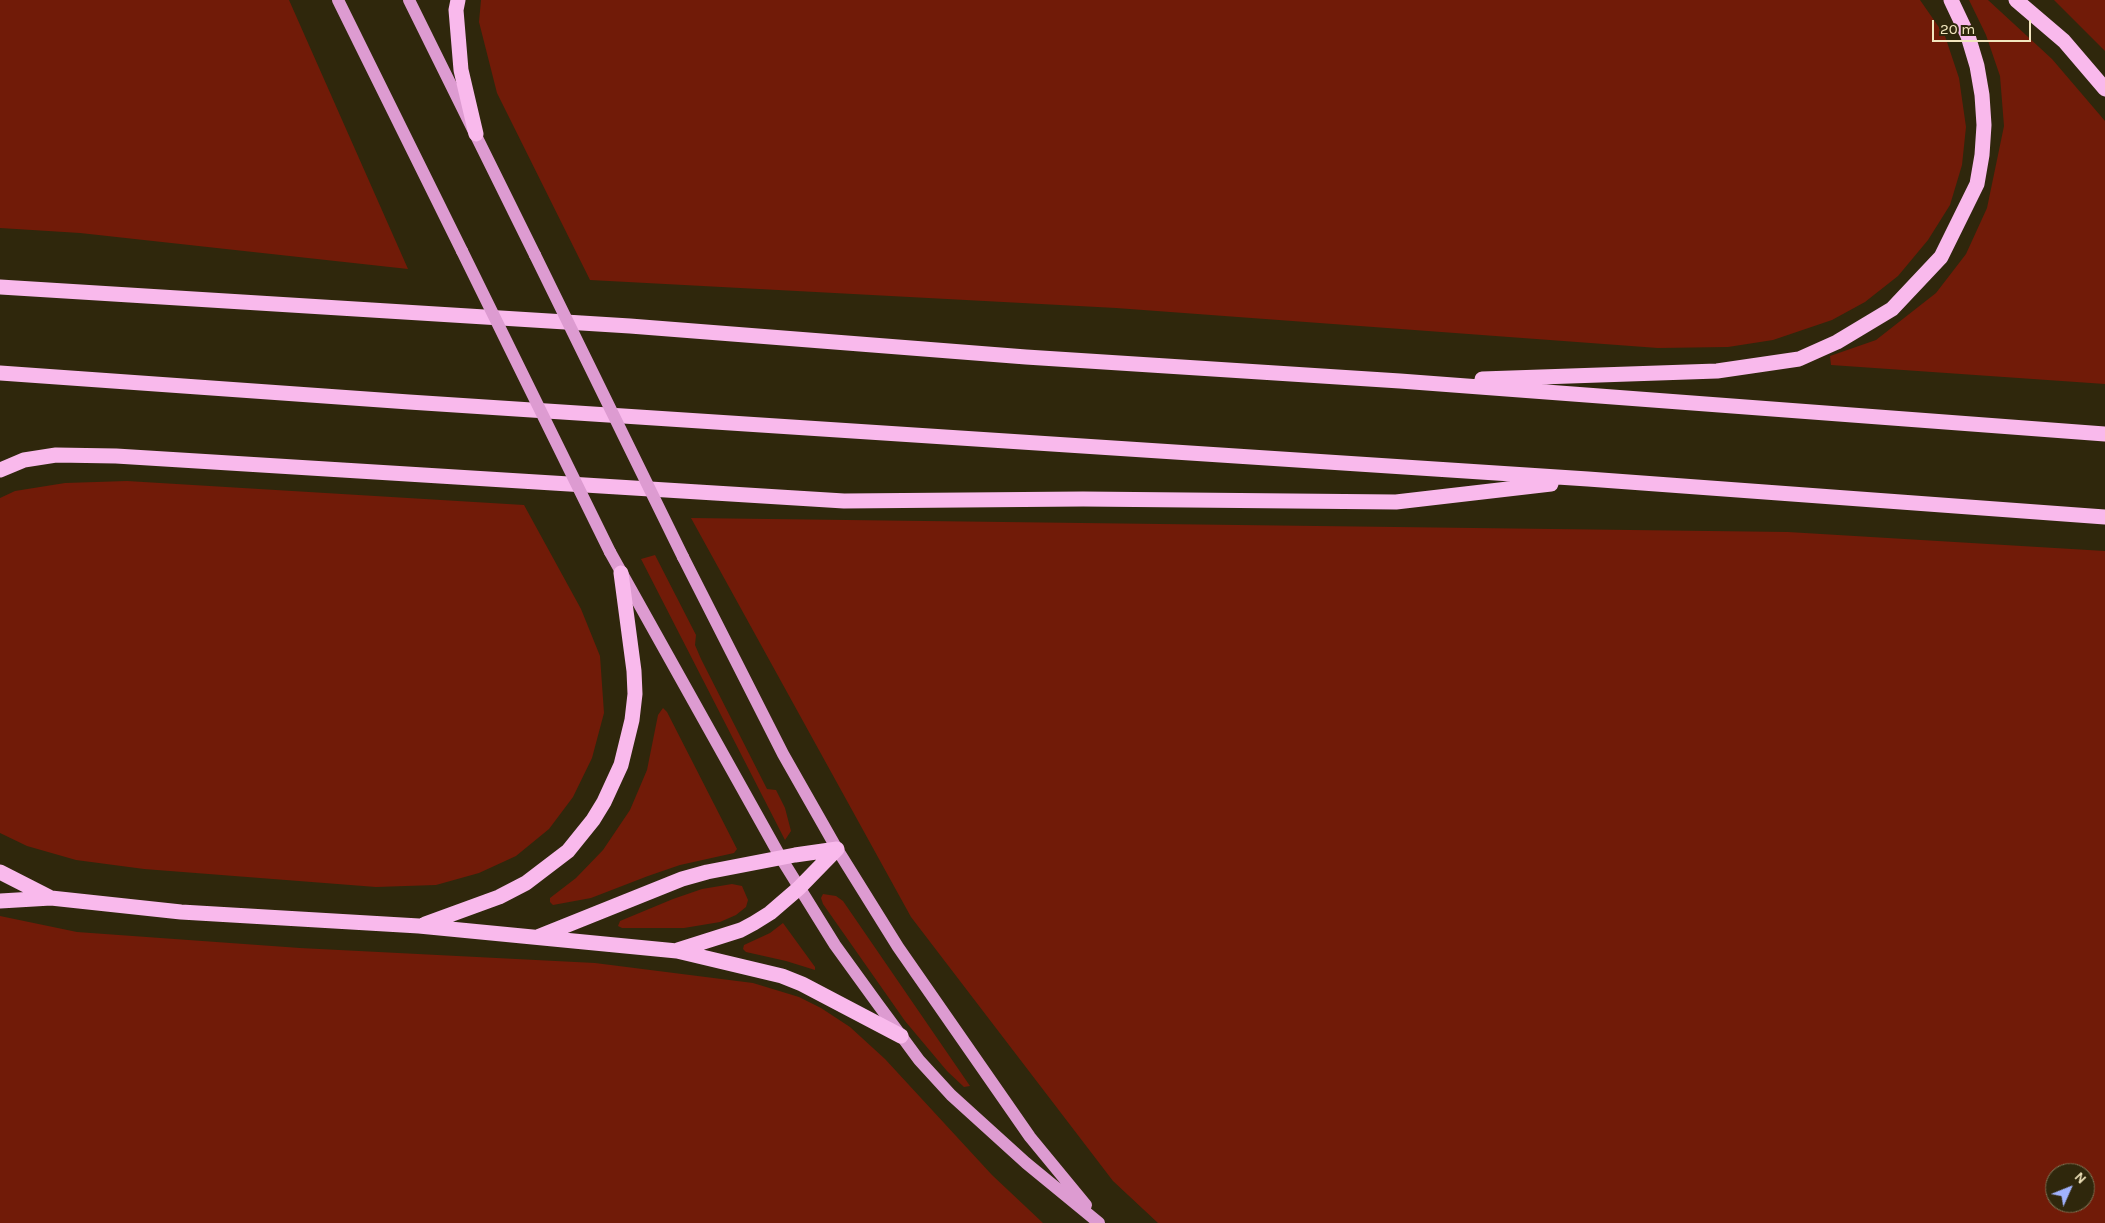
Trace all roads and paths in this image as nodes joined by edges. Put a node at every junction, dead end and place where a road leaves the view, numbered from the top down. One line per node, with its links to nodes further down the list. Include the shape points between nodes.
1 (338, 0): 15 (main road, bridge)
2 (409, 0): 7 (main road)
3 (458, 0): 7 (highway, via 461,70)
4 (1951, 0): 10 (highway, via 1968,36 1982,96 1984,125 1977,184 1941,257 1892,309 1837,342 1799,358 1717,372)
5 (2016, 0): 6 (highway, via 2064,41)
6 (2105, 89)
7 (476, 134): 16 (main road, bridge, via 683,557 783,754)
8 (0, 287): 10 (highway, via 630,326)
9 (0, 373): 13 (highway)
10 (1400, 381): 11 (highway)
11 (2105, 434)
12 (0, 470): 13 (highway, via 24,460 56,455 116,456 844,501 1396,502)
13 (1588, 479): 14 (highway)
14 (2105, 517)
15 (621, 573): 17 (main road); 22 (highway, via 634,694 622,765 594,820 568,851 526,883 499,897)
16 (837, 849): 17 (highway); 19 (highway); 26 (main road, via 898,947 1030,1137)
17 (781, 858): 19 (main road); 23 (highway, via 682,879)
18 (0, 872): 20 (highway)
19 (799, 888): 24 (highway, via 770,913 741,930); 25 (main road, via 835,945)
20 (50, 898): 21 (highway); 22 (highway, via 181,912)
21 (0, 902)
22 (419, 926): 23 (highway)
23 (536, 937): 24 (highway)
24 (677, 951): 25 (highway, via 796,981)
25 (901, 1036): 26 (main road, via 951,1095 1026,1163)
26 (1100, 1223)

